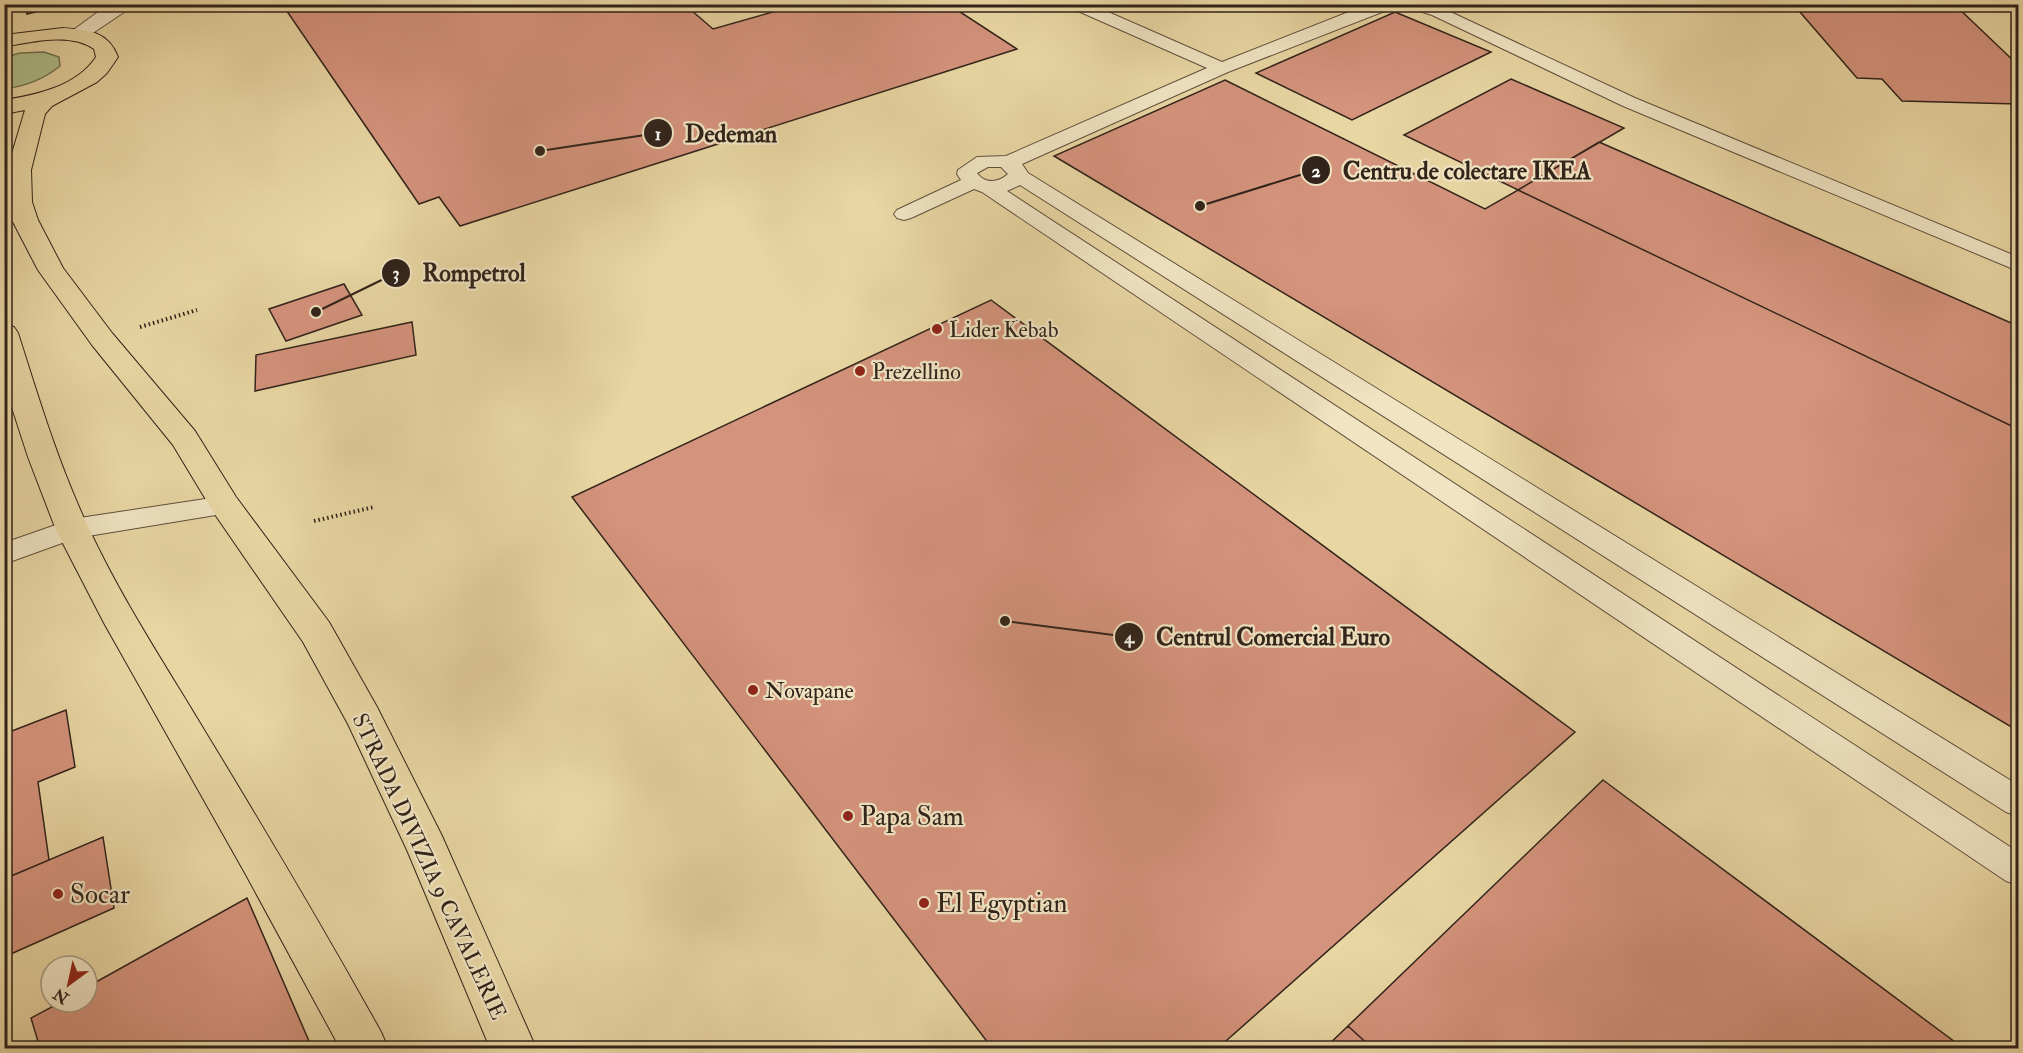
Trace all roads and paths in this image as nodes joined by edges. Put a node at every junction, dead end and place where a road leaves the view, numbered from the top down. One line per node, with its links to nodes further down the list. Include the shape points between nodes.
1 (128, 4): 6 (lane)
2 (1075, 4): 9 (lane)
3 (1389, 4): 9 (lane)
4 (1413, 4): 15 (lane, via 1438,12 1629,102)
5 (41, 35): 6 (main road); 7 (main road); 8 (main road)
6 (78, 35): 10 (main road, via 101,43 107,57 93,75)
7 (4, 36)
8 (4, 41)
9 (1222, 68): 12 (lane)
10 (71, 88): 11 (main road, via 40,100); 18 (main road, STRADA DIVIZIA 9 CAVALERIE, via 44,101 34,113 19,170 20,202 51,270)
11 (4, 107)
12 (1013, 169): 13 (lane, via 1011,183); 13 (lane, via 993,160 971,166 967,174); 24 (lane)
13 (980, 185): 14 (lane); 25 (lane)
14 (904, 214)
15 (2019, 265)
16 (197, 310): 18 (path)
17 (4, 333): 22 (main road, via 26,405)
18 (102, 339): 19 (main road, STRADA DIVIZIA 9 CAVALERIE, via 184,438)
19 (225, 505): 22 (lane); 27 (main road, STRADA DIVIZIA 9 CAVALERIE, via 316,632 364,718 427,849)
20 (374, 507): 21 (path)
21 (314, 521)
22 (73, 529): 23 (lane); 26 (main road, via 108,600 264,865)
23 (4, 554)
24 (2019, 802)
25 (2019, 870)
26 (365, 1048)
27 (513, 1048)

